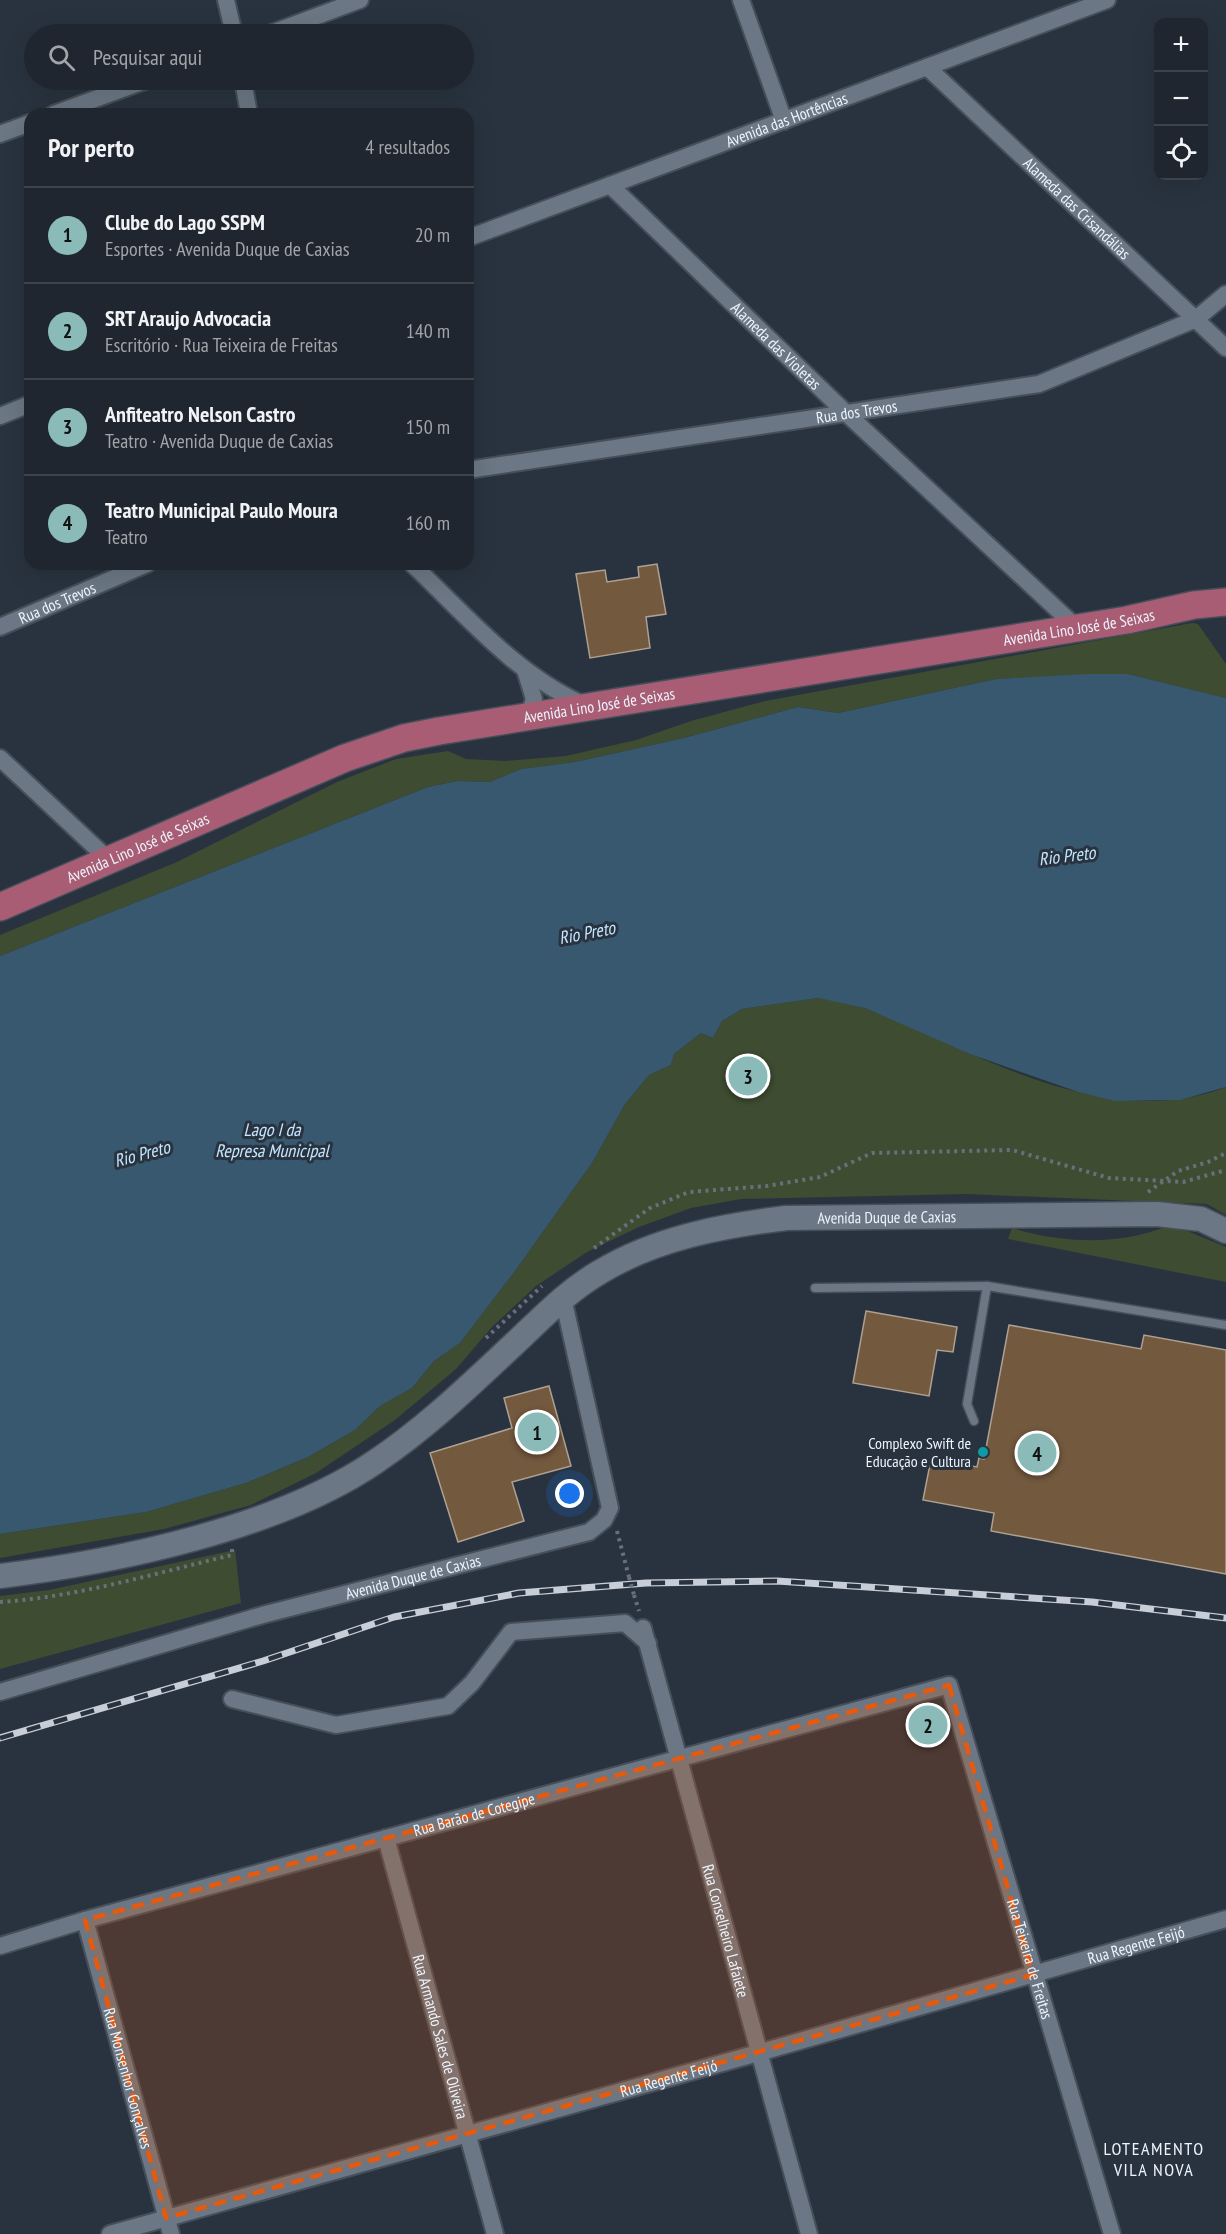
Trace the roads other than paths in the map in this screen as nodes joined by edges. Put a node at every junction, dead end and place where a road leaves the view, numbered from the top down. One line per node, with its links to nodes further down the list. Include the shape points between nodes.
1 (226, 0): 5 (street)
2 (360, 0): 6 (street)
3 (741, 0): 12 (street)
4 (1107, 0): 7 (street, Avenida das Hortências)
5 (232, 24)
6 (296, 24)
7 (927, 68): 12 (street, Avenida das Hortências); 18 (street, Alameda das Crisandálias)
8 (120, 90): 10 (street)
9 (245, 90): 11 (street)
10 (70, 108)
11 (248, 108)
12 (784, 121): 15 (street, Avenida das Hortências)
13 (24, 125): 14 (street)
14 (0, 134)
15 (610, 185): 16 (street, Avenida das Hortências); 21 (street, Alameda das Violetas)
16 (474, 236)
17 (1226, 294): 18 (street, Rua dos Trevos)
18 (1197, 319): 19 (street, Alameda das Crisandálias); 21 (street, Rua dos Trevos, via 1040,384)
19 (1226, 348)
20 (24, 406): 22 (street)
21 (845, 412): 23 (street, Rua dos Trevos); 28 (street, Alameda das Violetas)
22 (0, 416)
23 (474, 469)
24 (133, 570): 27 (street, Rua dos Trevos)
25 (418, 570): 29 (street)
26 (1226, 602): 28 (main road, Avenida Lino José de Seixas)
27 (0, 627)
28 (1076, 627): 30 (main road, Avenida Lino José de Seixas)
29 (525, 670): 30 (street, via 551,690); 31 (street, via 534,699)
30 (585, 706): 31 (main road, Avenida Lino José de Seixas)
31 (529, 715): 33 (main road, Avenida Lino José de Seixas, via 404,738 377,747)
32 (0, 758): 33 (street)
33 (110, 861): 34 (main road, Avenida Lino José de Seixas)
34 (0, 907)
35 (1226, 1231): 38 (main road, Avenida Duque de Caxias, via 1201,1219 1157,1214 786,1218 734,1224 681,1237)
36 (987, 1287): 37 (lane); 39 (lane); 40 (lane, via 967,1404)
37 (816, 1288)
38 (553, 1291): 41 (main road, Avenida Duque de Caxias, via 429,1423 374,1464 318,1494 256,1520 192,1538 100,1560); 43 (street, Avenida Duque de Caxias, via 610,1508 604,1520 589,1532 266,1614)
39 (1226, 1325)
40 (974, 1421)
41 (0, 1576)
42 (949, 1685): 45 (street, Rua Barão de Cotegipe); 50 (street, Rua Teixeira de Freitas)
43 (0, 1692)
44 (232, 1699): 45 (street, Rua Conselheiro Lafaiete, via 336,1725 448,1706 511,1632 625,1623 646,1635)
45 (680, 1760): 46 (street, Rua Barão de Cotegipe); 51 (street, Rua Conselheiro Lafaiete)
46 (386, 1838): 48 (street, Rua Barão de Cotegipe); 52 (street, Rua Armando Sales de Oliveira)
47 (1226, 1918): 50 (street, Rua Regente Feijó)
48 (85, 1920): 49 (street, Rua Barão de Cotegipe); 53 (street, Rua Monsenhor Gonçalves)
49 (0, 1946)
50 (1033, 1975): 51 (street, Rua Regente Feijó); 57 (street, Rua Teixeira de Freitas)
51 (758, 2053): 52 (street, Rua Regente Feijó); 56 (street, Rua Conselheiro Lafaiete)
52 (466, 2133): 53 (street, Rua Regente Feijó); 55 (street, Rua Armando Sales de Oliveira)
53 (169, 2226): 54 (street, Rua Regente Feijó)
54 (110, 2234)
55 (495, 2234)
56 (809, 2234)
57 (1112, 2234)

